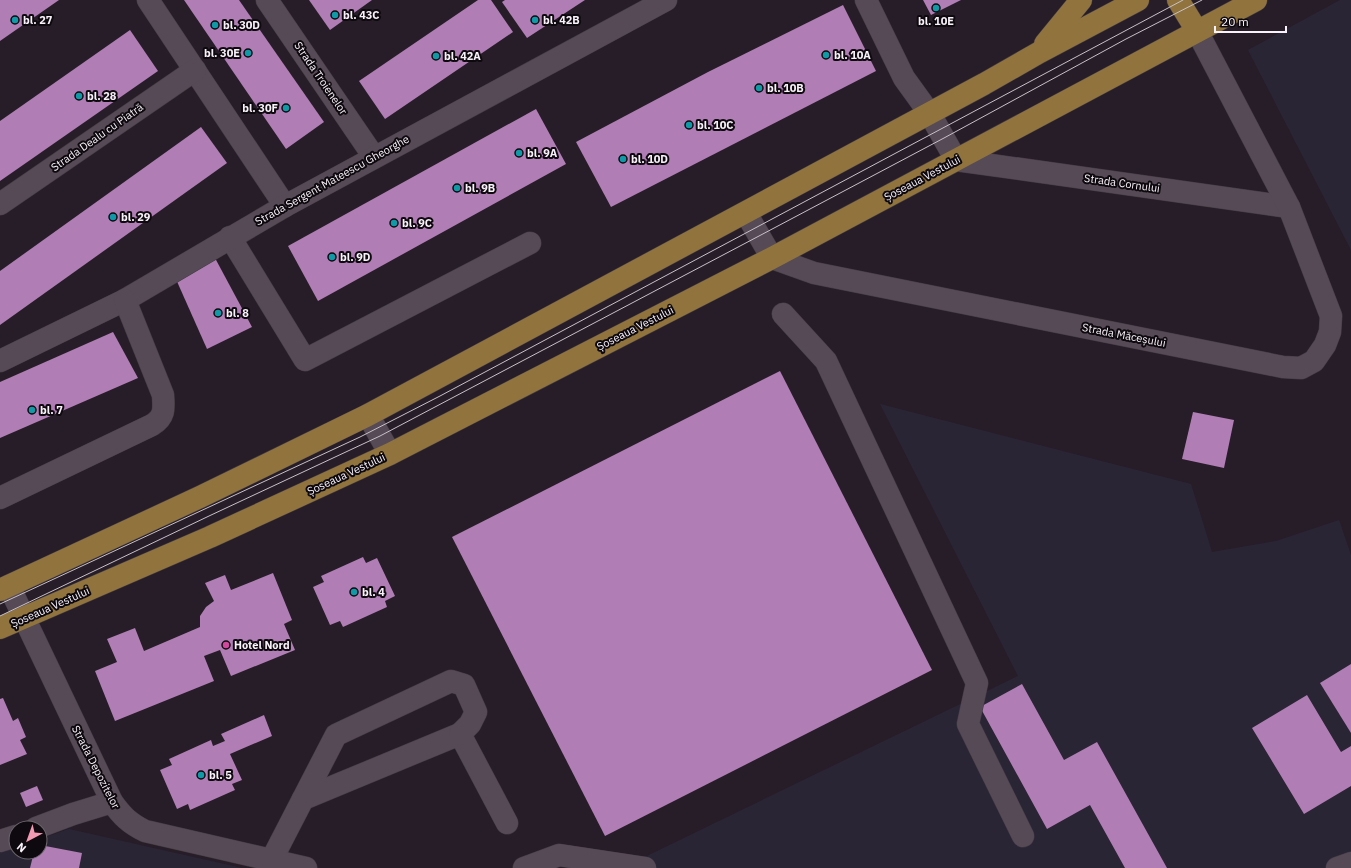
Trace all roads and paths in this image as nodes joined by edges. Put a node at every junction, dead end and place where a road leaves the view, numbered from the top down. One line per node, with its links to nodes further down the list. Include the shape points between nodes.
1 (148, 0): 11 (street)
2 (267, 0): 13 (street, Strada Troienelor)
3 (666, 0): 13 (street, Strada Sergent Mateescu Gheorghe)
4 (866, 0): 12 (street, via 904,78)
5 (1081, 0): 10 (main road)
6 (1138, 0): 10 (main road)
7 (1178, 0): 9 (main road)
8 (1256, 0): 9 (main road, Șoseaua Vestului)
9 (1197, 31): 14 (main road, Șoseaua Vestului); 17 (street, Strada Măceșului)
10 (1040, 52): 12 (main road)
11 (195, 70): 15 (street, Strada Dealu cu Piatră); 16 (street)
12 (930, 114): 14 (street); 18 (main road)
13 (374, 157): 16 (street, Strada Sergent Mateescu Gheorghe)
14 (956, 160): 17 (street, Strada Cornului); 21 (main road, Șoseaua Vestului)
15 (0, 204)
16 (285, 206): 19 (street, Strada Sergent Mateescu Gheorghe)
17 (1289, 207): 21 (street, Strada Măceșului, via 1331,316 1330,332 1325,345 1314,361 1301,368 1283,367 821,274)
18 (746, 213): 21 (street); 25 (main road)
19 (230, 237): 20 (street, via 305,360); 22 (street, Strada Sergent Mateescu Gheorghe)
20 (530, 243)
21 (772, 258): 26 (main road, Șoseaua Vestului)
22 (125, 300): 24 (street, Strada Sergent Mateescu Gheorghe); 27 (street, via 163,395 164,411 160,420)
23 (782, 314): 36 (street, via 826,360 978,683 968,724)
24 (0, 361)
25 (368, 416): 26 (street); 28 (main road)
26 (390, 454): 29 (main road, Șoseaua Vestului, via 210,537)
27 (0, 498)
28 (4, 588): 29 (street, Strada Depozitelor)
29 (24, 618): 30 (main road, Șoseaua Vestului); 33 (street, Strada Depozitelor)
30 (0, 628)
31 (460, 734): 32 (street); 32 (street, via 470,724 476,712 464,685 451,681 336,735); 35 (street)
32 (303, 799): 37 (street)
33 (112, 802): 34 (street); 37 (street, Strada Depozitelor, via 131,824 145,831)
34 (48, 823)
35 (507, 824)
36 (1023, 836)
37 (272, 859): 39 (street, Strada Depozitelor)
38 (1351, 863): 42 (street)
39 (306, 868)
40 (524, 868): 41 (street, via 558,856)
41 (645, 868)
42 (1337, 868)

